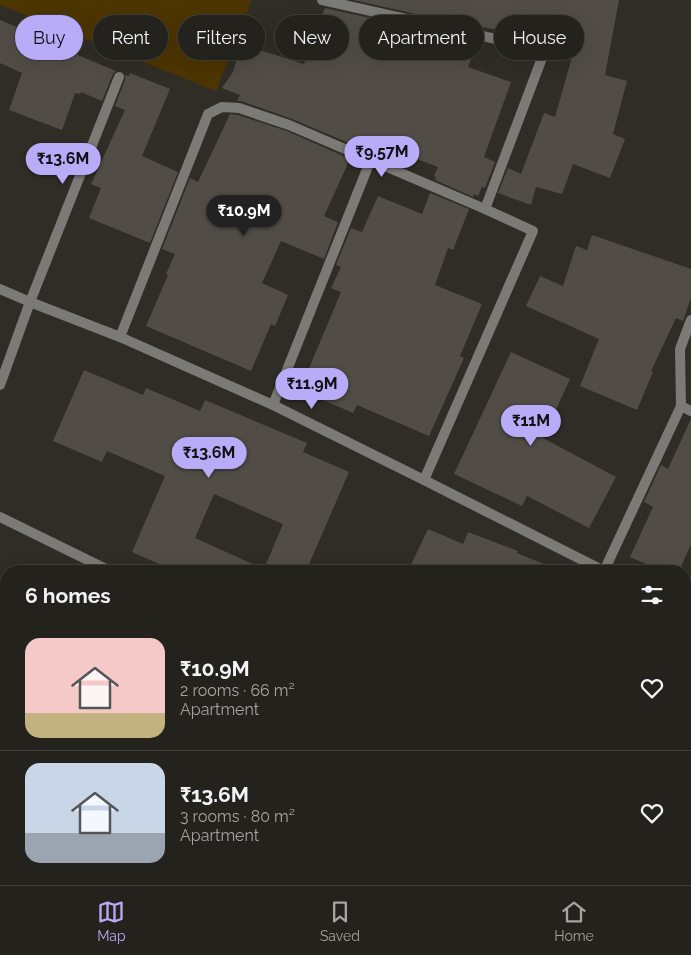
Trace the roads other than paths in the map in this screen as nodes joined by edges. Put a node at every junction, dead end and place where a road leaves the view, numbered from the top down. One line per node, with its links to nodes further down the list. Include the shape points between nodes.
1 (322, 0): 4 (street, via 545,50)
2 (119, 77): 6 (street)
3 (371, 159): 4 (street); 8 (street, via 239,108 222,107 208,114); 10 (street)
4 (485, 209): 13 (street, via 533,231)
5 (0, 289): 6 (street)
6 (30, 302): 8 (street); 9 (street)
7 (691, 320): 11 (street, via 680,348)
8 (120, 337): 10 (street)
9 (0, 385)
10 (273, 405): 13 (street)
11 (681, 406): 12 (street); 17 (street)
12 (691, 411)
13 (424, 480): 16 (street)
14 (0, 517): 15 (street)
15 (98, 565)
16 (592, 565)
17 (607, 565)

